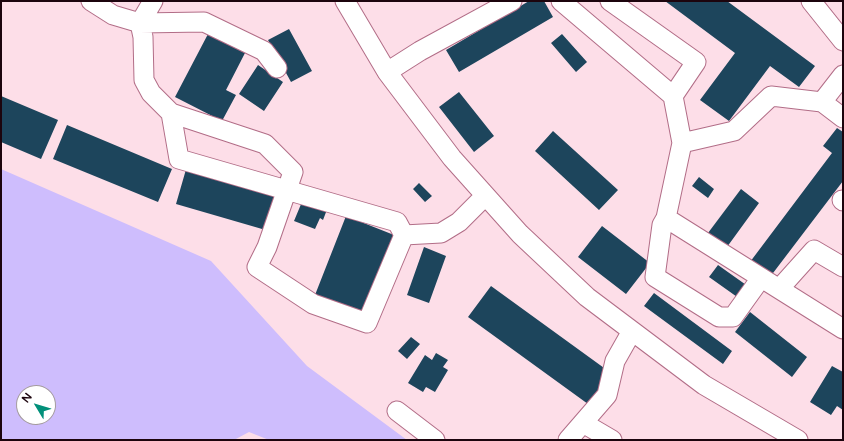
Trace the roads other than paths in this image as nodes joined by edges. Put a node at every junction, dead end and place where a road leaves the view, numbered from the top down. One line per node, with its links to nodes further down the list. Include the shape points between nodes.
1 (91, 1): 8 (street, via 114,15)
2 (153, 1): 8 (street)
3 (345, 1): 11 (street)
4 (512, 1): 11 (street)
5 (561, 1): 13 (street)
6 (610, 1): 13 (street, via 696,62)
7 (811, 1): 9 (street)
8 (140, 23): 10 (street, via 204,22 264,51); 15 (street, via 144,37 144,80 152,93)
9 (843, 41)
10 (277, 68)
11 (387, 72): 19 (street, via 452,158)
12 (843, 75): 14 (street)
13 (673, 96): 17 (street)
14 (822, 102): 16 (street); 17 (street, via 771,96 734,131)
15 (171, 113): 18 (street, via 265,144 293,172); 18 (street, via 179,159)
16 (843, 118)
17 (682, 143): 20 (street)
18 (288, 189): 21 (street, via 397,222); 21 (street, via 257,267 313,304 367,324)
19 (485, 196): 21 (street, via 459,222 441,233); 26 (street, via 520,234 582,292)
20 (666, 218): 23 (street); 23 (street, via 662,225 655,277 719,317 733,317)
21 (404, 235)
22 (843, 267): 24 (street, via 814,250)
23 (762, 278): 24 (street)
24 (779, 289): 25 (street)
25 (843, 329)
26 (632, 331): 28 (street, via 615,361 607,395); 32 (street, via 704,385)
27 (397, 411): 29 (street)
28 (583, 423): 30 (street); 31 (street)
29 (435, 440)
30 (568, 440)
31 (612, 440)
32 (798, 440)

